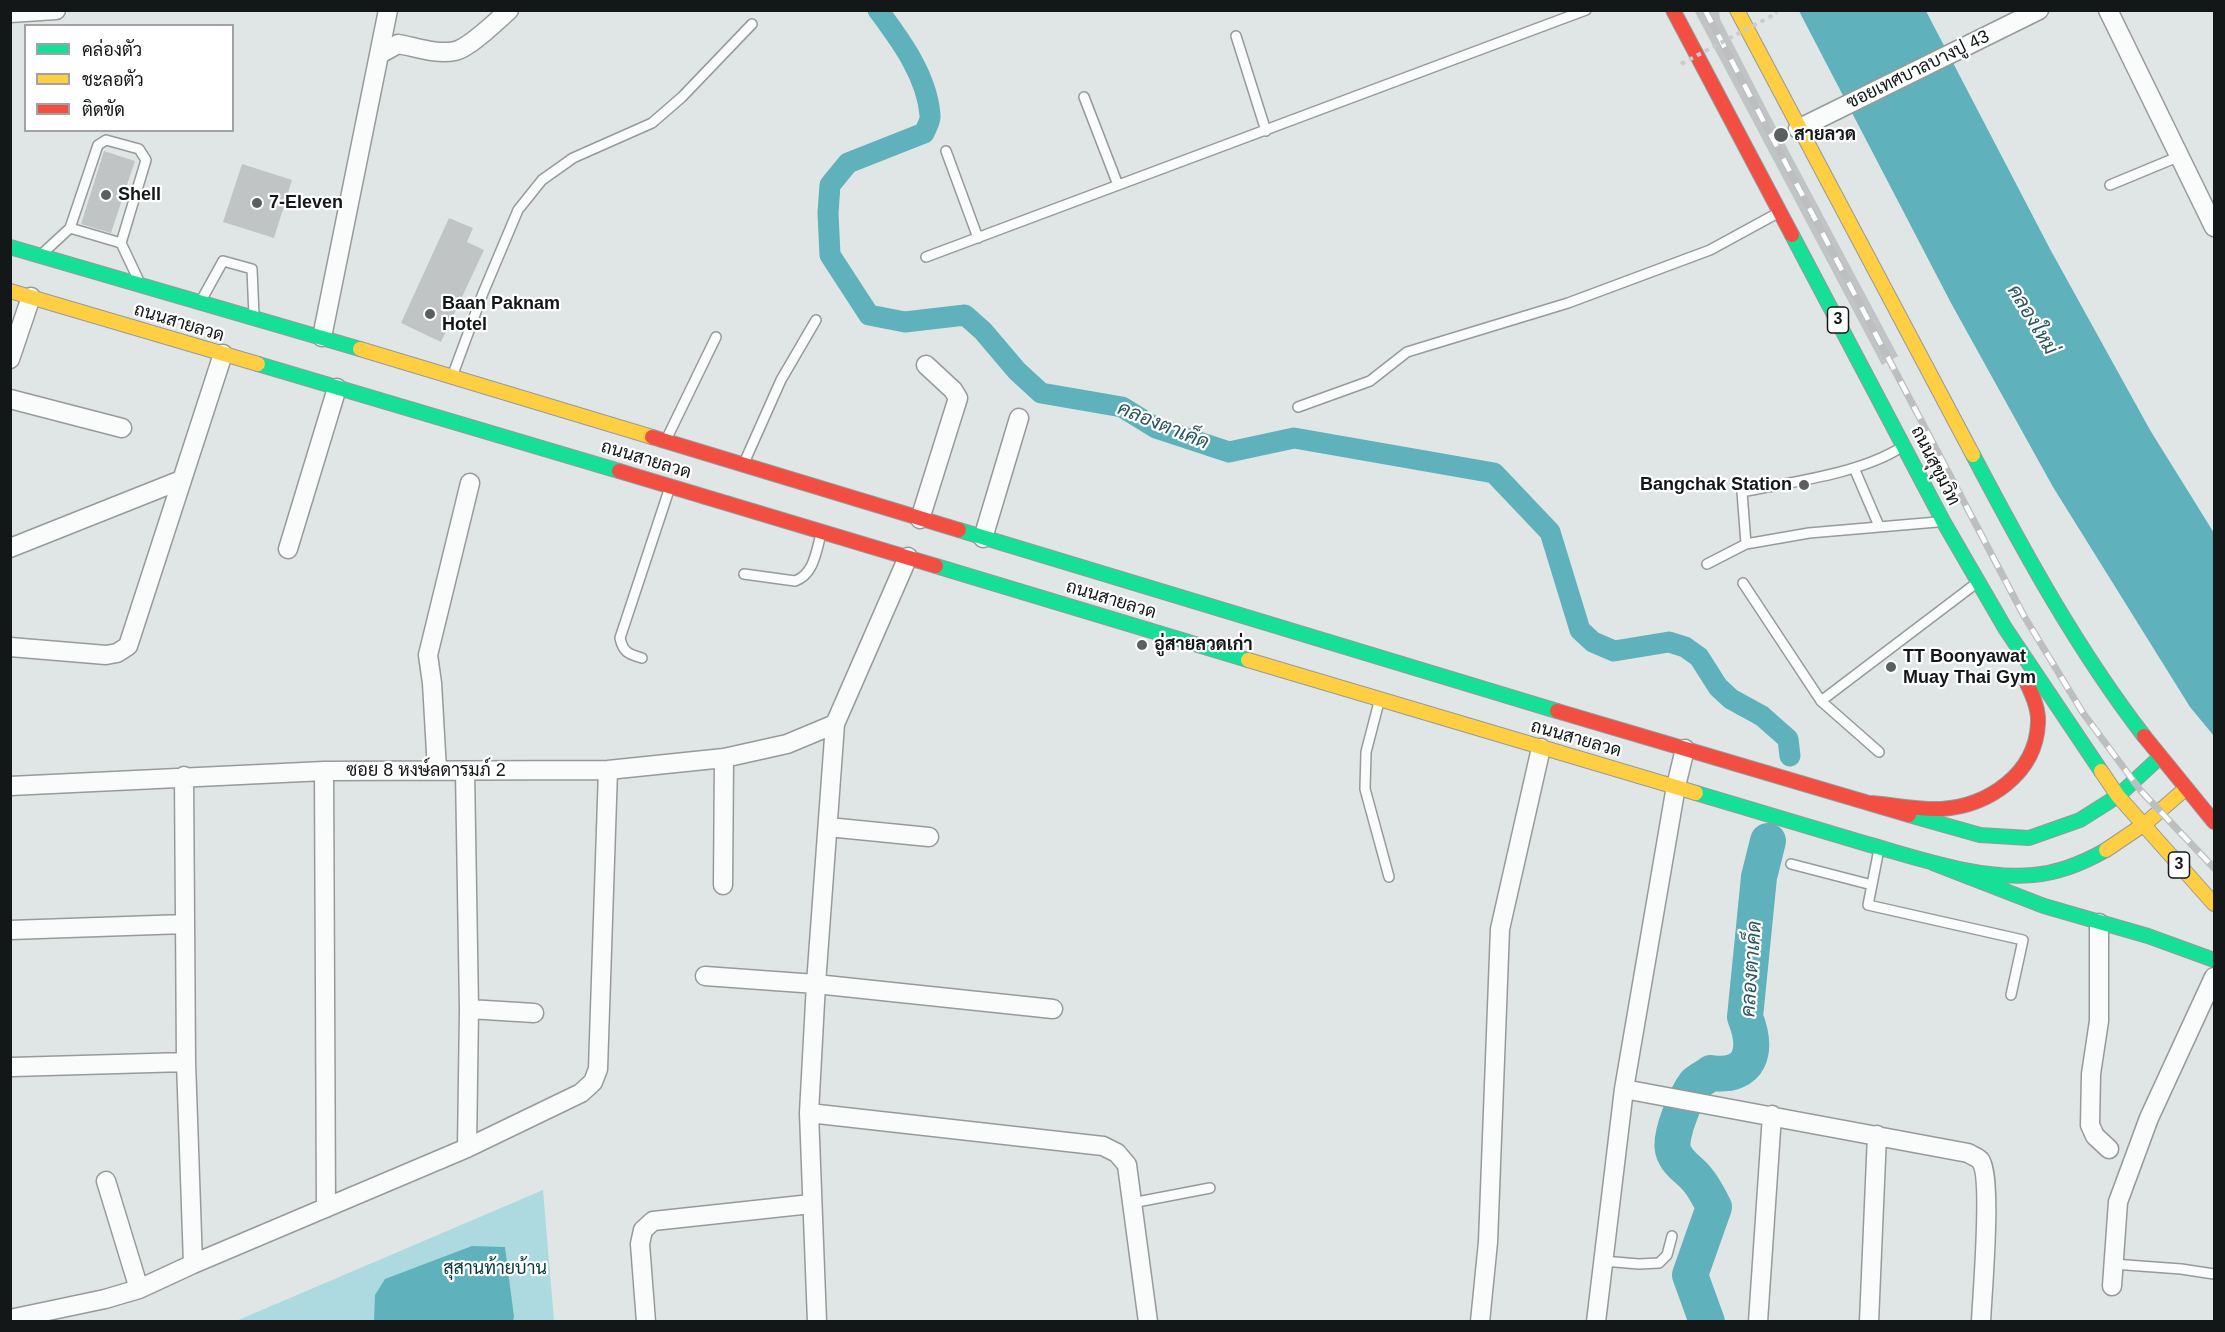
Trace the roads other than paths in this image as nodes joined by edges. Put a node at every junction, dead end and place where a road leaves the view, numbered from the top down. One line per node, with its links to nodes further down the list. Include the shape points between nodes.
1 (56, 10): 9 (street)
2 (388, 10): 12 (street)
3 (509, 10): 12 (street, via 456,51 398,44)
4 (1586, 10): 15 (lane)
5 (1673, 10): 20 (main road, ถนนสุขุมวิท / 3)
6 (1737, 10): 14 (main road, ถนนสุขุมวิท)
7 (2039, 10): 14 (street, ซอยเทศบาลบางปู 43)
8 (2108, 10): 17 (street)
9 (10, 13)
10 (752, 24): 39 (lane, via 652,123 573,158 543,180 518,210)
11 (1236, 36): 15 (lane)
12 (380, 54): 34 (street)
13 (1084, 97): 18 (lane)
14 (1798, 129): 74 (main road, ถนนสุขุมวิท, via 2061,614)
15 (1266, 130): 18 (lane)
16 (946, 151): 23 (lane)
17 (2180, 156): 19 (lane); 21 (street)
18 (1118, 185): 23 (lane)
19 (2110, 185)
20 (1781, 212): 42 (lane, via 1710,249 1612,287 1407,352 1370,381); 46 (main road, ถนนสุขุมวิท / 3)
21 (2214, 226)
22 (70, 228): 24 (lane); 24 (lane, via 98,145 106,140 139,149 146,160); 26 (lane)
23 (978, 238): 27 (lane)
24 (121, 243): 28 (lane)
25 (10, 246): 26 (main road, ถนนสายลวด)
26 (41, 255): 28 (main road, ถนนสายลวด)
27 (926, 257)
28 (140, 283): 31 (main road, ถนนสายลวด)
29 (10, 291): 30 (main road, ถนนสายลวด)
30 (31, 297): 36 (main road, ถนนสายลวด); 37 (street)
31 (200, 301): 32 (main road, ถนนสายลวด); 32 (lane, via 223,261 233,263 252,269)
32 (254, 317): 34 (main road, ถนนสายลวด)
33 (816, 320): 47 (lane, via 781,380)
34 (322, 337): 39 (main road, ถนนสายลวด)
35 (716, 337): 45 (lane)
36 (223, 354): 40 (main road, ถนนสายลวด); 49 (street)
37 (10, 359)
38 (926, 365): 52 (street, via 958,399)
39 (452, 376): 45 (main road, ถนนสายลวด, via 586,423)
40 (337, 388): 51 (main road, ถนนสายลวด, via 576,452); 59 (street)
41 (10, 399): 44 (street)
42 (1298, 407)
43 (1019, 418): 56 (street)
44 (122, 428)
45 (665, 442): 47 (main road, ถนนสายลวด)
46 (1904, 445): 48 (lane); 53 (main road, ถนนสุขุมวิท / 3)
47 (743, 465): 52 (main road, ถนนสายลวด)
48 (1854, 468): 54 (lane); 57 (lane, via 1742,492)
49 (181, 480): 58 (street); 66 (street, via 128,645 106,655)
50 (470, 483): 76 (street, via 428,655)
51 (670, 487): 55 (main road, ถนนสายลวด); 67 (lane, via 620,638 626,654)
52 (920, 519): 56 (main road, ถนนสายลวด)
53 (1943, 521): 54 (lane); 64 (main road, ถนนสุขุมวิท / 3)
54 (1879, 526): 57 (lane, via 1809,532)
55 (822, 532): 60 (main road, ถนนสายลวด); 62 (lane, via 811,570 803,578 795,581)
56 (983, 538): 72 (main road, ถนนสายลวด)
57 (1746, 544): 61 (lane)
58 (10, 548)
59 (288, 549)
60 (908, 557): 68 (main road, ถนนสายลวด); 70 (street)
61 (1707, 564)
62 (744, 574)
63 (1743, 583): 69 (lane)
64 (1978, 583): 65 (main road, ถนนสุขุมวิท / 3); 69 (lane)
65 (2005, 628): 84 (main road, ถนนสุขุมวิท / 3); 85 (main road, via 2038,722 2024,770 2003,789 1975,804 1941,810)
66 (10, 647)
67 (642, 657)
68 (1380, 700): 71 (main road, ถนนสายลวด); 93 (lane, via 1366,752 1365,789)
69 (1821, 701): 73 (lane)
70 (835, 724): 75 (street, ซอย 8 หงษ์ลดารมภ์ 2, via 787,744); 88 (street)
71 (1541, 748): 82 (main road, ถนนสายลวด); 132 (street, via 1500,929 1488,1242)
72 (1685, 749): 82 (street); 85 (main road, ถนนสายลวด)
73 (1879, 752)
74 (2160, 757): 83 (main road, ถนนสุขุมวิท); 84 (main road, ถนนสายลวด)
75 (724, 758): 77 (street, ซอย 8 หงษ์ลดารมภ์ 2); 94 (street)
76 (437, 770): 78 (street, ซอย 8 หงษ์ลดารมภ์ 2); 79 (street, ซอย 8 หงษ์ลดารมภ์ 2)
77 (608, 770): 79 (street, ซอย 8 หงษ์ลดารมภ์ 2); 114 (street, via 598,1069 581,1093)
78 (324, 771): 80 (street, ซอย 8 หงษ์ลดารมภ์ 2); 120 (street)
79 (465, 771): 105 (street)
80 (184, 776): 81 (street, ซอย 8 หงษ์ลดารมภ์ 2); 98 (street)
81 (10, 786)
82 (1676, 786): 90 (main road, ถนนสายลวด); 110 (street)
83 (2185, 789): 86 (main road, ถนนสุขุมวิท); 87 (main road, ถนนสายลวด)
84 (2118, 796): 85 (main road, ถนนสายลวด, via 2080,820 2029,838 1980,835); 87 (main road, ถนนสุขุมวิท / 3)
85 (1872, 803)
86 (2214, 822)
87 (2143, 825): 91 (main road, ถนนสายลวด, via 2098,855 2057,873 2007,876); 96 (main road, ถนนสุขุมวิท / 3)
88 (828, 827): 89 (street); 103 (street)
89 (929, 837)
90 (1879, 847): 91 (main road, ถนนสายลวด); 95 (lane)
91 (1933, 863): 97 (main road)
92 (1791, 864): 95 (lane)
93 (1389, 877)
94 (723, 885)
95 (1872, 885): 104 (lane, via 1868,905 2023,940)
96 (2214, 904)
97 (2099, 923): 100 (main road); 115 (street, via 2099,1021 2091,1074 2090,1125)
98 (185, 924): 99 (street); 108 (street)
99 (10, 930)
100 (2214, 960)
101 (705, 976): 103 (street)
102 (2214, 977): 124 (street, via 2149,1118 2118,1202)
103 (816, 984): 106 (street); 111 (street)
104 (2011, 995)
105 (469, 1009): 107 (street); 114 (street)
106 (1053, 1009)
107 (534, 1012)
108 (186, 1062): 109 (street); 123 (street)
109 (12, 1067)
110 (1624, 1089): 112 (street); 122 (street)
111 (809, 1113): 118 (street, via 1103,1146 1117,1153 1127,1165); 119 (street)
112 (1772, 1115): 113 (street); 134 (street)
113 (1877, 1135): 135 (street); 136 (street, via 1968,1153 1980,1160 1985,1173 1986,1228)
114 (467, 1148): 120 (street)
115 (2109, 1149)
116 (106, 1181): 127 (street)
117 (1210, 1188): 118 (lane)
118 (1132, 1203): 131 (street)
119 (811, 1204): 129 (street, via 653,1221 643,1230 640,1244); 130 (street)
120 (326, 1208): 123 (street)
121 (1672, 1236): 122 (lane, via 1659,1263)
122 (1603, 1261): 133 (street)
123 (193, 1264): 127 (street)
124 (2113, 1264): 125 (lane); 126 (street)
125 (2214, 1274)
126 (2112, 1286)
127 (139, 1289): 128 (street)
128 (10, 1319)
129 (646, 1322)
130 (817, 1322)
131 (1148, 1322)
132 (1480, 1322)
133 (1596, 1322)
134 (1758, 1322)
135 (1869, 1322)
136 (1981, 1322)

